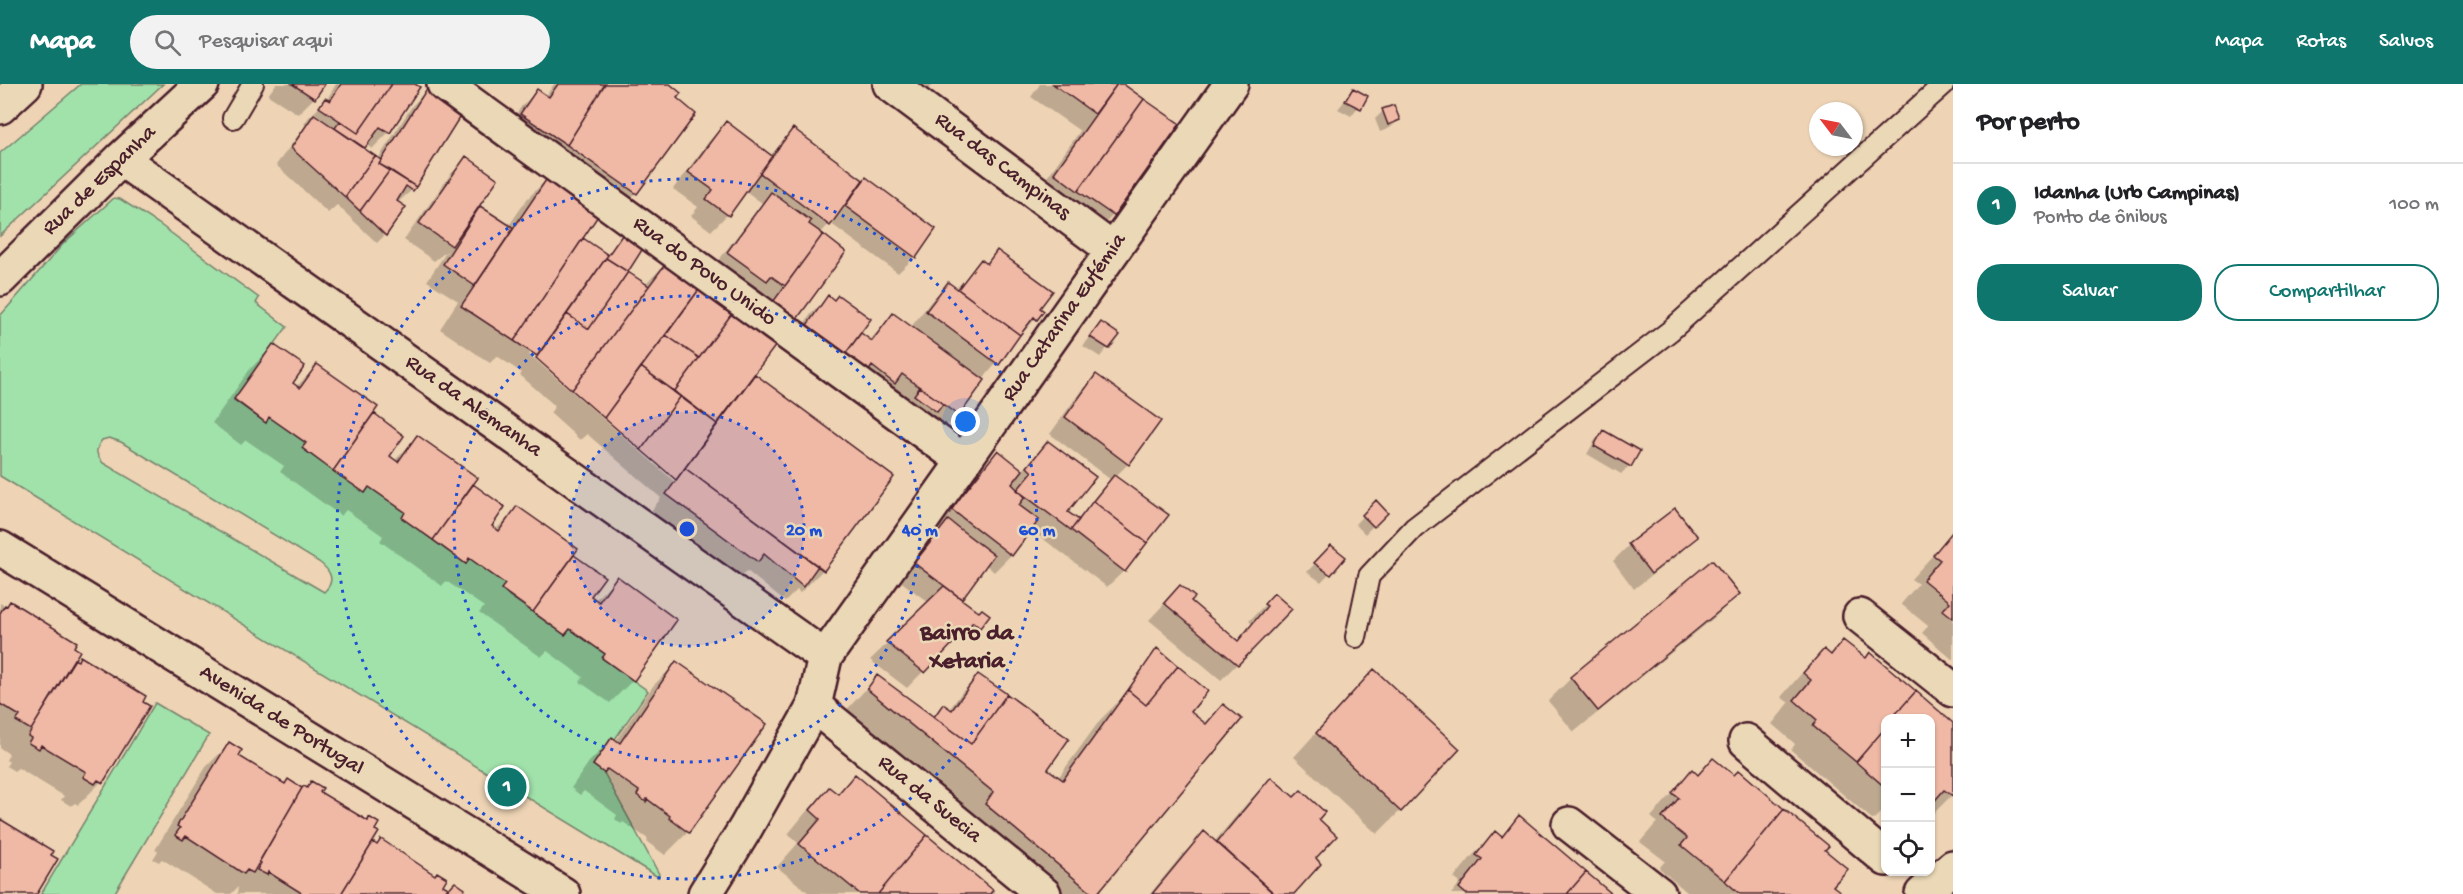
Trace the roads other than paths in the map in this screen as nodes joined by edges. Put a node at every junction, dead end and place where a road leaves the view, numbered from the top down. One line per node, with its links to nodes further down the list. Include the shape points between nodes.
1 (26, 84): 8 (main road)
2 (202, 84): 10 (main road, Rua de Espanha)
3 (253, 84): 9 (lane)
4 (444, 84): 13 (main road, Rua do Povo Unido)
5 (890, 84): 11 (main road, Rua das Campinas)
6 (1231, 84): 11 (main road, Rua Catarina Eufémia)
7 (1944, 84): 16 (lane, via 1670,331 1414,528 1369,576)
8 (0, 107)
9 (233, 118)
10 (121, 159): 12 (main road, Rua de Espanha); 17 (main road, Rua da Alemanha)
11 (1113, 250): 13 (main road, Rua Catarina Eufémia)
12 (0, 279)
13 (964, 461): 17 (main road, Rua Catarina Eufémia)
14 (0, 548): 25 (main road, Avenida de Portugal)
15 (1860, 616): 18 (main road)
16 (1356, 637)
17 (825, 657): 19 (main road, Rua Catarina Eufémia)
18 (1953, 690)
19 (814, 706): 26 (main road, Rua Catarina Eufémia); 27 (main road, Rua da Suecia)
20 (1746, 741): 22 (main road)
21 (1569, 824): 28 (main road)
22 (1881, 854)
23 (1953, 867): 24 (main road)
24 (1916, 886)
25 (563, 894)
26 (705, 894)
27 (1044, 894)
28 (1659, 894)

